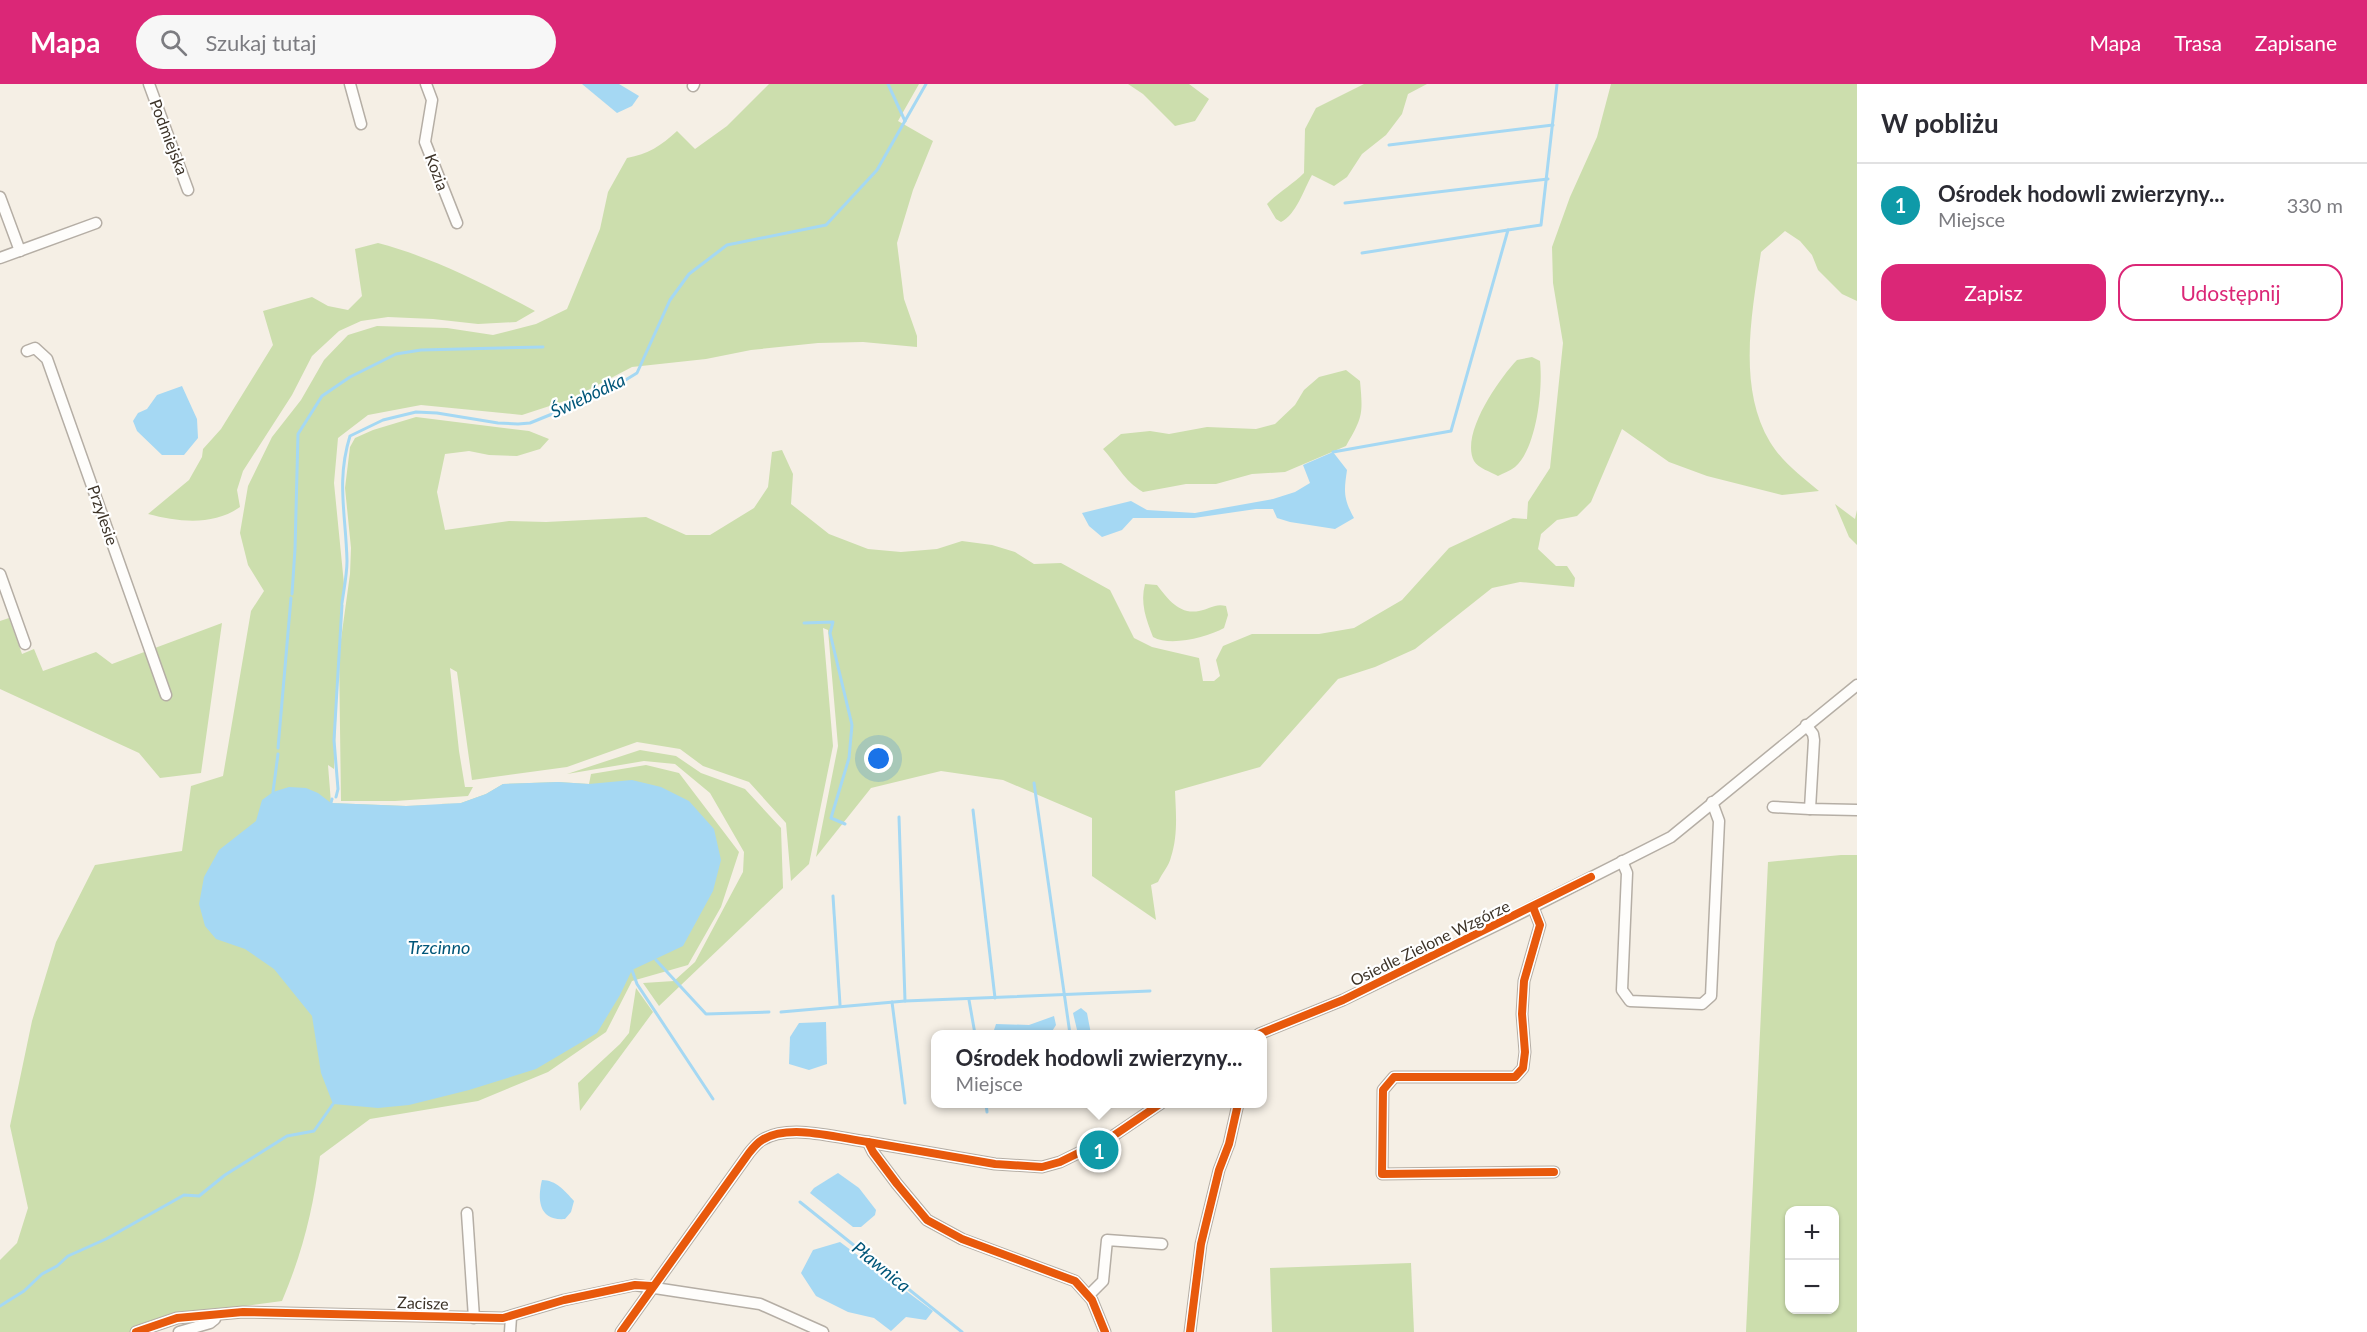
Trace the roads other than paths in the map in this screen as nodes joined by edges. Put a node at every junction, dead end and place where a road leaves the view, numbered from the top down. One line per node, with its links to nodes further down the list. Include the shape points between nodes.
1 (149, 84): 5 (street, Podmiejska)
2 (350, 84): 4 (street)
3 (426, 84): 8 (street, Kozia, via 432,100 425,142)
4 (361, 124)
5 (188, 190)
6 (0, 197): 9 (street)
7 (96, 223): 9 (street)
8 (457, 224)
9 (20, 251): 10 (street)
10 (0, 258)
11 (27, 351): 15 (street, Przylesie, via 35,348 46,359)
12 (0, 574): 13 (street)
13 (25, 644)
14 (1857, 685): 16 (street)
15 (166, 695)
16 (1806, 725): 17 (street); 19 (street, via 1814,740)
17 (1712, 802): 21 (street, via 1671,837); 21 (street, via 1719,821 1711,996 1702,1004 1630,1001 1622,990 1627,873)
18 (1773, 807): 19 (street)
19 (1810, 809): 20 (street)
20 (1857, 810)
21 (1622, 861): 22 (street)
22 (1533, 907): 23 (street, Osiedle Zielone Wzgórze, via 1343,1000); 27 (street, Osiedle Zielone Wzgórze, via 1540,925 1522,996 1525,1052 1520,1073 1515,1077 1394,1077 1383,1089 1382,1174)
23 (1267, 1032)
24 (1154, 1108): 26 (street, via 1113,1136 1042,1167 995,1164)
25 (1237, 1108): 41 (street, via 1201,1244)
26 (868, 1142): 30 (street, via 790,1131 760,1140); 31 (street, via 920,1213 936,1226 1070,1278)
27 (1554, 1172)
28 (467, 1213): 34 (street)
29 (1162, 1245): 31 (street, via 1107,1240 1103,1281)
30 (652, 1286): 33 (street, Zacisze, via 635,1285 564,1300); 38 (street); 39 (street, Zacisze, via 760,1304)
31 (1089, 1295): 40 (street)
32 (219, 1315): 34 (street, Zacisze, via 321,1312); 35 (street, Zacisze, via 177,1318); 36 (street, via 210,1323)
33 (511, 1317): 34 (street, Zacisze); 37 (street)
34 (474, 1318)
35 (136, 1332)
36 (179, 1332)
37 (510, 1332)
38 (621, 1332)
39 (823, 1332)
40 (1105, 1332)
41 (1190, 1332)

